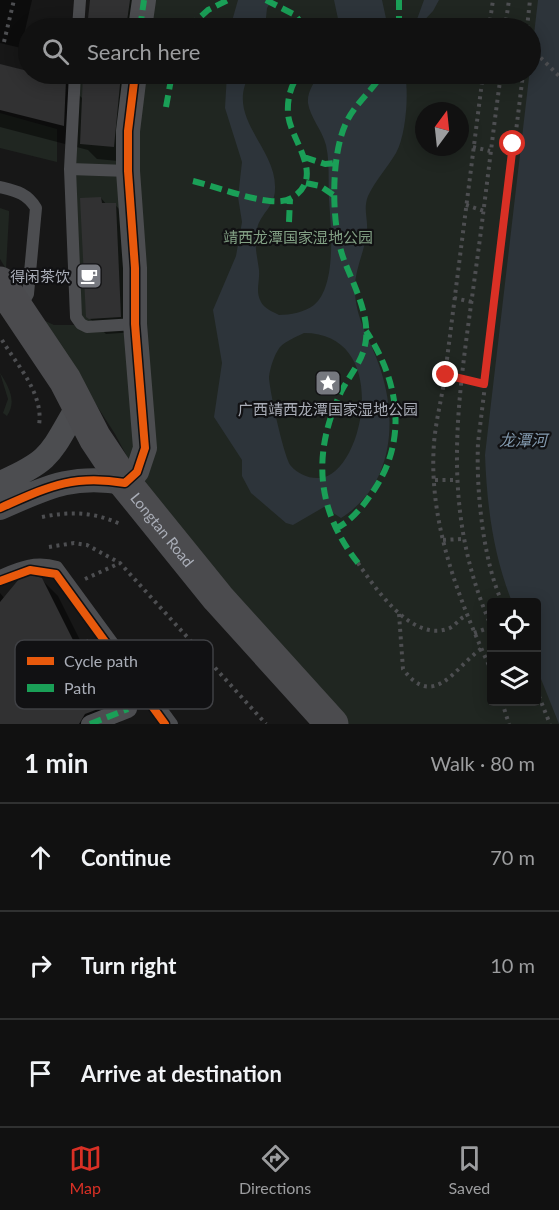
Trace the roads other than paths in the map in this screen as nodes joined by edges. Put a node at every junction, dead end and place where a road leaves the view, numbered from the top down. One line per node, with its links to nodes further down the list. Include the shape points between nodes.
1 (80, 0): 3 (lane)
2 (144, 0): 4 (street)
3 (79, 18)
4 (141, 18)
5 (74, 84): 7 (lane)
6 (134, 84): 8 (street)
7 (70, 169): 8 (lane); 12 (lane, via 76,317 87,327)
8 (128, 171): 12 (street)
9 (0, 187): 11 (lane, via 21,192 36,208 28,294)
10 (0, 283): 11 (main road, Longtan Road)
11 (10, 311): 13 (main road, Longtan Road)
12 (135, 324): 14 (street, via 145,448 137,472)
13 (61, 420): 14 (main road, Longtan Road, via 95,438); 15 (street, via 54,450 28,471)
14 (110, 480): 16 (street, via 54,485); 23 (main road, Longtan Road); 24 (main road, Longtan Road)
15 (0, 483)
16 (0, 508)
17 (0, 576): 18 (lane, via 30,564 57,567)
18 (110, 640)
19 (128, 709): 21 (street)
20 (161, 709): 22 (lane)
21 (90, 724)
22 (172, 724)
23 (315, 724)
24 (332, 724)

